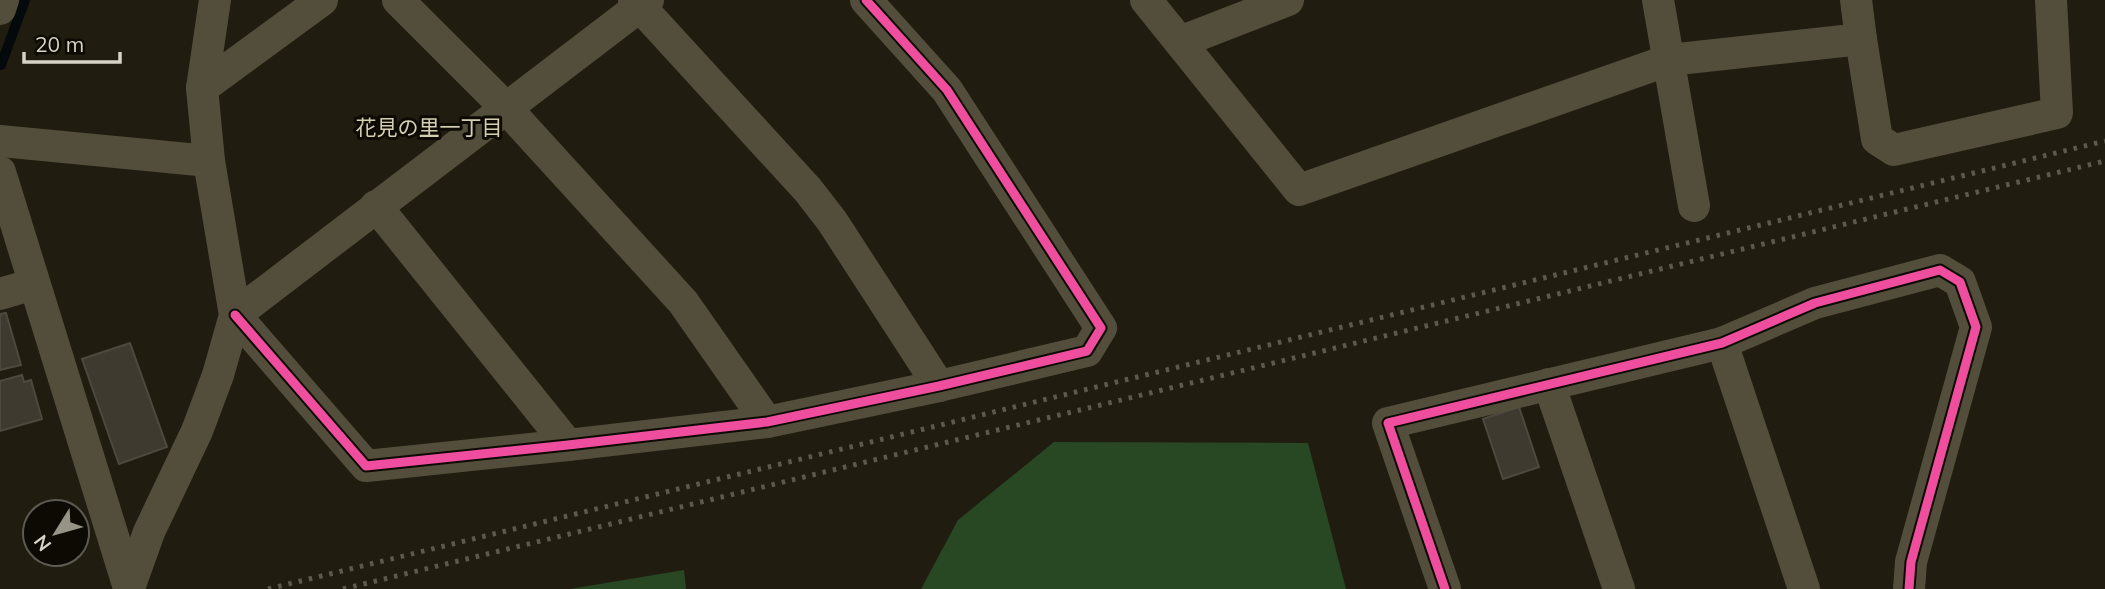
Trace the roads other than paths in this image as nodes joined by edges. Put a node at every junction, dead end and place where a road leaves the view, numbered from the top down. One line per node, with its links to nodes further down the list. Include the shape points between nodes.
1 (3, 0): 12 (street)
2 (215, 0): 16 (street)
3 (322, 0): 16 (street)
4 (398, 0): 17 (street)
5 (866, 0): 28 (street, via 947,90 1101,328 1087,351)
6 (1146, 0): 14 (street)
7 (1288, 0): 14 (street)
8 (1658, 0): 15 (street)
9 (1856, 0): 13 (street)
10 (2051, 0): 13 (street, via 2057,113 1894,149 1877,139)
11 (641, 2): 17 (street); 28 (street, via 808,190)
12 (0, 9)
13 (1861, 40): 15 (street)
14 (1180, 42): 15 (street, via 1299,190)
15 (1668, 60): 22 (street)
16 (202, 88): 19 (street)
17 (506, 108): 21 (street); 29 (street, via 683,303)
18 (0, 141): 19 (street)
19 (209, 161): 25 (street)
20 (0, 172): 23 (street)
21 (376, 206): 25 (street); 30 (street)
22 (1694, 206)
23 (34, 284): 24 (street); 25 (street, via 129,588 149,532 197,431)
24 (0, 294)
25 (234, 315): 30 (street, via 366,466)
26 (1722, 343): 27 (street); 33 (street); 34 (street, via 1815,303 1940,270 1960,282 1976,327 1911,562)
27 (1549, 384): 31 (street, via 1388,423); 32 (street)
28 (939, 386): 29 (street)
29 (767, 422): 30 (street)
30 (568, 445)
31 (1445, 589)
32 (1619, 589)
33 (1804, 589)
34 (1909, 589)

